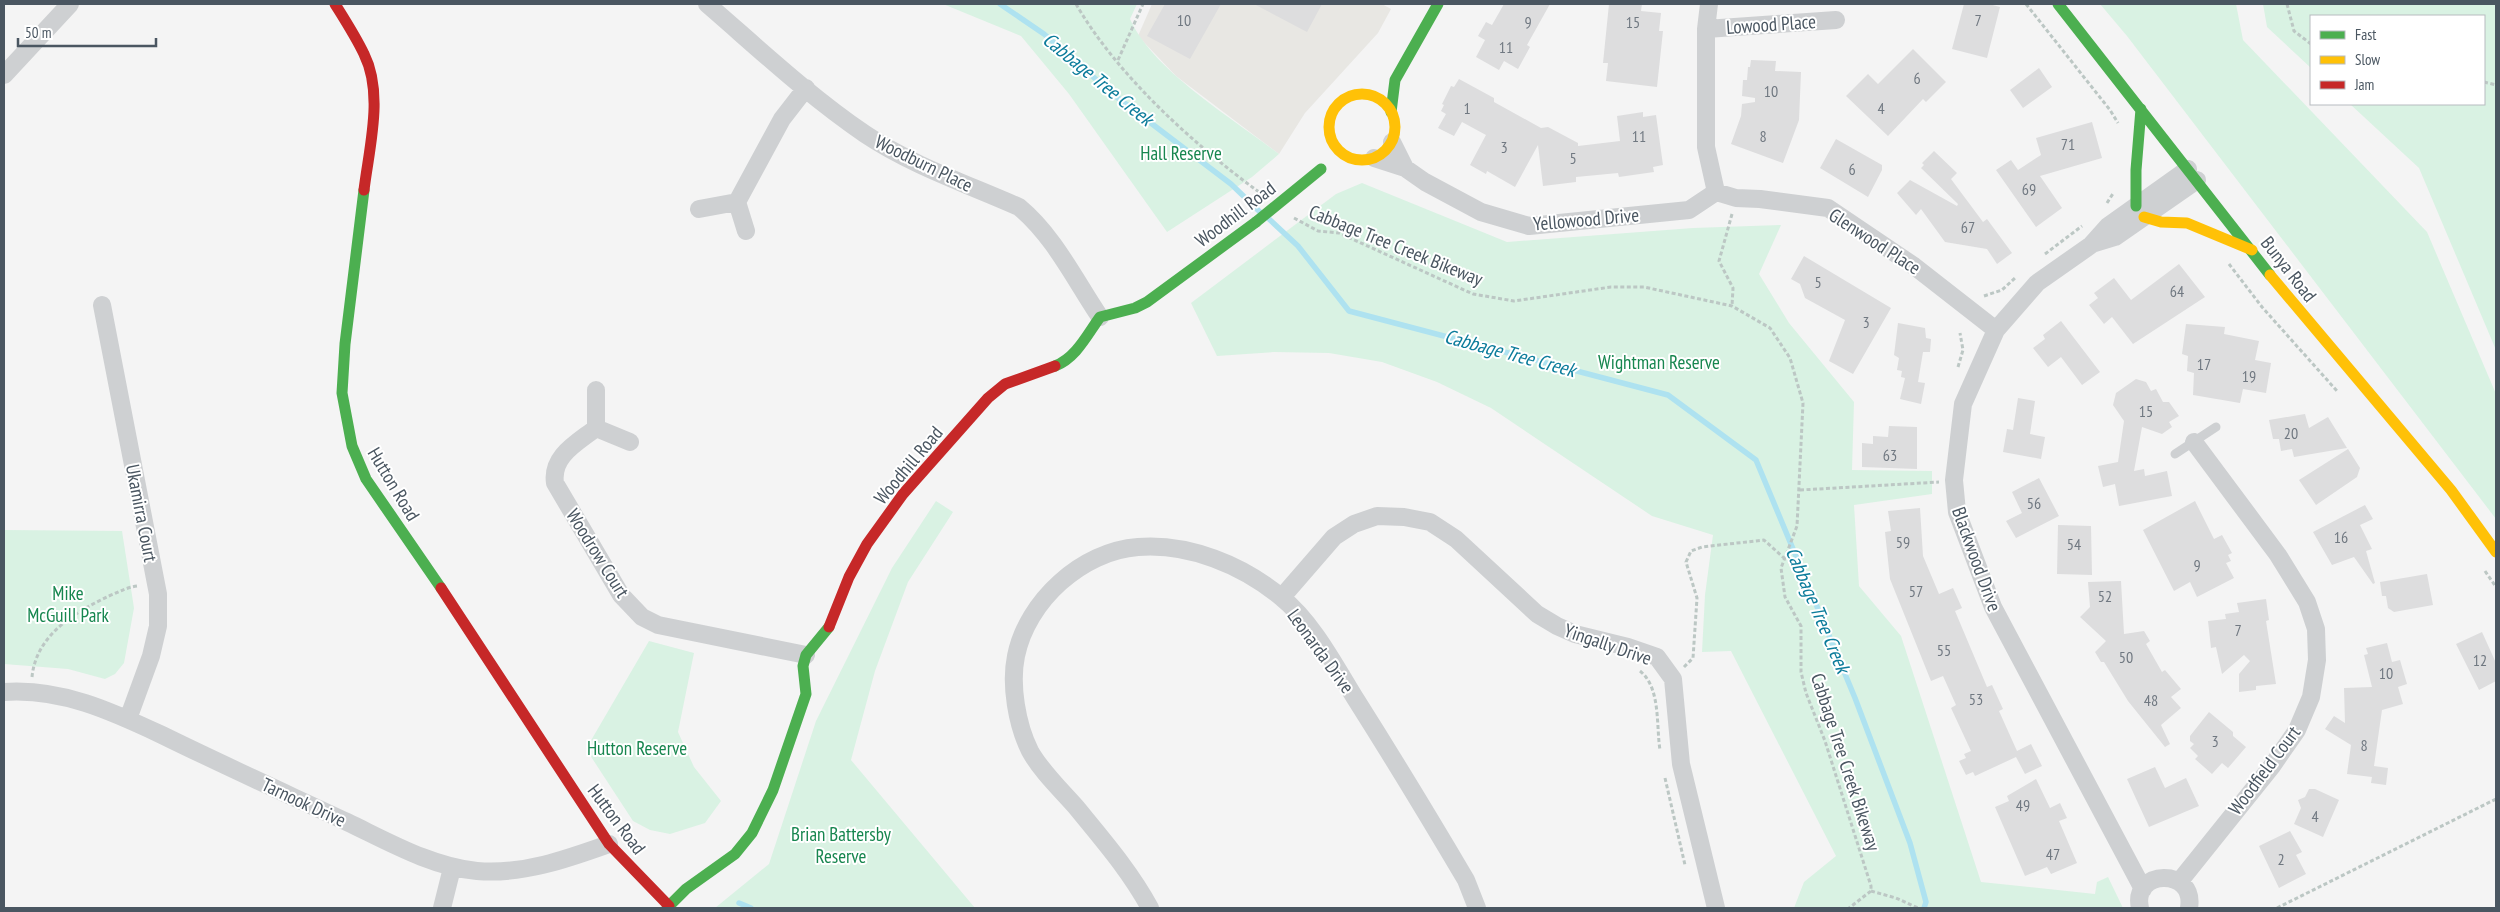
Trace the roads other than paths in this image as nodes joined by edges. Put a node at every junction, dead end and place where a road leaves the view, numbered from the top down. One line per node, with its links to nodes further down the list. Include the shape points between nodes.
1 (70, 4): 9 (street)
2 (335, 4): 40 (street, Hutton Road, via 365,55 372,82 373,114 342,393 352,446 366,479)
3 (707, 4): 11 (street, Woodburn Place)
4 (1438, 4): 10 (street)
5 (1708, 4): 8 (street)
6 (2058, 4): 13 (street, Bunya Road)
7 (1836, 20): 8 (street, Lowood Place)
8 (1706, 29): 20 (street, via 1706,147)
9 (4, 75)
10 (1395, 80): 12 (street); 14 (street)
11 (806, 88): 21 (street, via 782,118); 27 (street, Woodburn Place, via 865,134 902,156 1018,207 1046,235)
12 (1373, 96): 14 (street); 16 (street, via 1349,96 1336,107 1329,125)
13 (2141, 108): 19 (street, Bunya Road); 23 (street, via 2134,180)
14 (1391, 112): 15 (street, via 1395,121)
15 (1392, 142): 17 (street); 18 (street, Yellowood Drive)
16 (1332, 158): 17 (street); 27 (street, Woodhill Road, bridge, via 1256,222 1147,302 1126,311)
17 (1374, 158): 18 (street, Yellowood Drive)
18 (1405, 168): 20 (street, Yellowood Drive, via 1424,182 1481,212 1529,226 1689,210)
19 (2193, 175): 23 (street, Blackwood Drive); 25 (street, Bunya Road)
20 (1716, 192): 28 (street, Glenwood Place, via 1736,198 1828,208 1914,266)
21 (737, 202): 22 (street); 24 (street)
22 (699, 209)
23 (2140, 211): 25 (street, via 2161,222 2187,223); 28 (street, Blackwood Drive, via 2108,226 2091,244 2037,283)
24 (746, 231)
25 (2252, 250): 35 (street, Bunya Road, via 2451,490)
26 (102, 305): 39 (street, Ukamirra Court, via 158,594 158,626 151,656)
27 (1100, 316): 37 (street, Woodhill Road, via 1075,352 1063,363 1005,384 988,398 903,494 849,576 829,627)
28 (1996, 330): 43 (street, Blackwood Drive, via 1963,404 1954,480 1957,512 1993,607)
29 (596, 390): 31 (street)
30 (2216, 427): 33 (lane)
31 (596, 428): 32 (street); 37 (street, Woodrow Court, via 560,457 553,472 555,483 621,595 642,616 658,625)
32 (630, 442)
33 (2194, 442): 34 (lane); 42 (street, Woodfield Court, via 2278,555 2307,602 2316,629 2317,660 2311,698 2297,730 2272,766)
34 (2175, 454)
35 (2496, 552)
36 (1282, 597): 46 (street, Leonarda Drive, via 1218,559 1162,547 1136,547 1085,564 1058,584 1040,604 1024,632 1016,656 1014,681 1019,718 1030,751 1114,852); 47 (street, Leonarda Drive, via 1307,625 1349,688 1466,880); 48 (street, Yingally Drive, via 1334,537 1354,524 1377,516 1404,517 1430,522 1456,539 1536,614 1576,634 1657,657 1673,679 1681,764)
37 (806, 655): 44 (street, via 803,666 806,694 773,790 752,834 735,854)
38 (4, 692): 39 (street, Tarnook Drive, via 50,693 79,700)
39 (128, 719): 41 (street, Tarnook Drive, via 376,836)
40 (609, 844): 41 (street, Tarnook Drive, via 565,860 512,871); 44 (street, Hutton Road)
41 (452, 868): 45 (street)
42 (2178, 882): 43 (street, via 2171,878 2155,879); 50 (street, via 2188,895)
43 (2143, 888): 49 (street)
44 (668, 907)
45 (442, 908)
46 (1150, 908)
47 (1478, 908)
48 (1716, 908)
49 (2140, 908)
50 (2188, 908)

